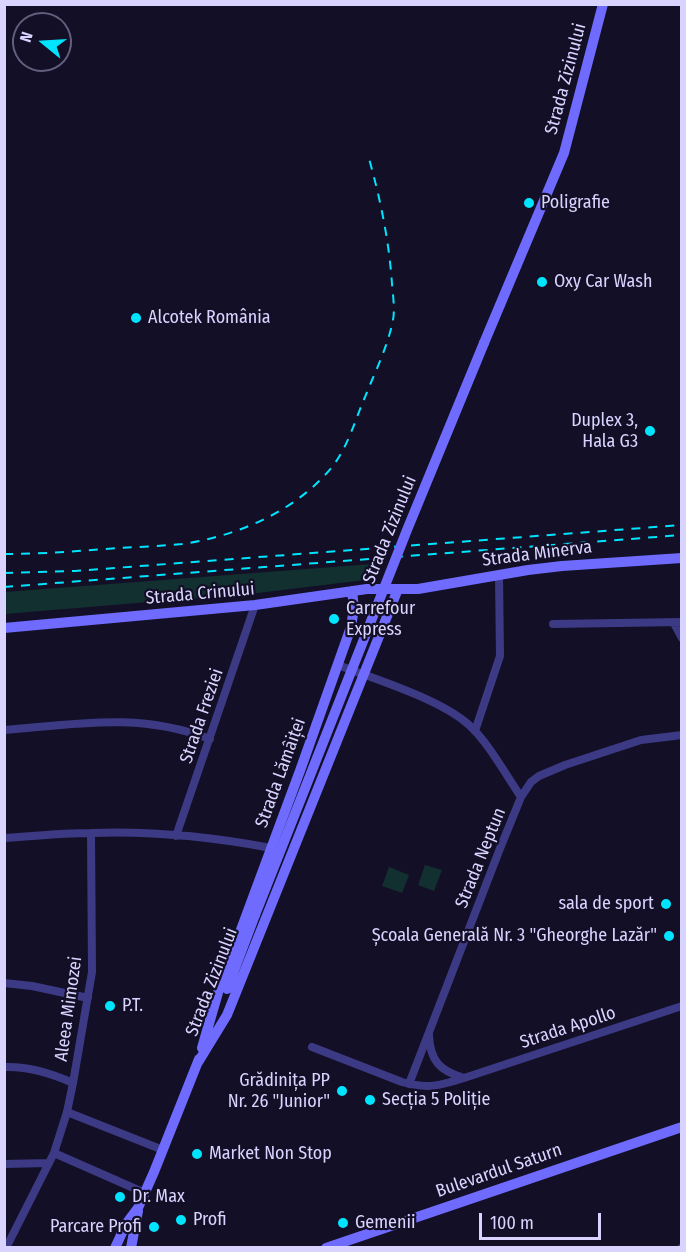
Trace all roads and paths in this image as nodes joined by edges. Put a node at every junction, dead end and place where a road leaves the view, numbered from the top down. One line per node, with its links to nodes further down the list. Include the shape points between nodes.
1 (603, 4): 27 (main road, Strada Zizinului, bridge, via 564,153 407,530)
2 (681, 558): 3 (main road, Strada Minerva, via 562,566)
3 (499, 575): 4 (main road, Strada Minerva); 14 (street, via 501,656)
4 (398, 589): 5 (main road, Strada Crinului); 12 (main road, Strada Zizinului)
5 (352, 591): 6 (main road, Strada Crinului); 11 (main road, Strada Lămâiței, via 353,615)
6 (255, 605): 9 (main road, Strada Crinului); 16 (street, Strada Freziei)
7 (678, 622): 8 (street); 10 (street)
8 (553, 624)
9 (4, 628)
10 (681, 638)
11 (338, 664): 12 (street); 21 (main road, Strada Lămâiței)
12 (363, 674): 14 (street, via 433,702); 27 (main road, Strada Zizinului, via 227,1015)
13 (4, 730): 16 (street, via 138,722 174,727)
14 (475, 731): 17 (street, Strada Neptun)
15 (681, 735): 17 (street, Strada Neptun, via 641,740 565,765 539,776)
16 (210, 739): 19 (street, Strada Freziei)
17 (521, 797): 25 (street, Strada Neptun)
18 (91, 832): 19 (street, Strada Lămâiței); 20 (street, Strada Lămâiței); 23 (street, Aleea Mimozei, via 92,972)
19 (176, 836): 21 (street, Strada Lămâiței)
20 (4, 838)
21 (271, 848): 27 (main road, Strada Zizinului, via 219,989)
22 (4, 983): 23 (street)
23 (88, 999): 30 (street, Aleea Mimozei)
24 (681, 1006): 29 (street, Strada Apollo)
25 (428, 1031): 29 (street, via 437,1064 449,1074); 31 (street, Strada Neptun)
26 (312, 1047): 31 (street)
27 (197, 1064): 34 (main road, Strada Zizinului)
28 (4, 1067): 30 (street, Aleea Mimozei, via 32,1069)
29 (464, 1078): 31 (street, Strada Apollo, via 427,1087)
30 (73, 1083): 32 (street)
31 (409, 1084)
32 (67, 1112): 34 (street); 35 (street)
33 (681, 1127): 43 (main road, Bulevardul Saturn)
34 (163, 1150): 38 (main road, Strada Zizinului)
35 (54, 1153): 36 (street); 38 (street)
36 (49, 1163): 37 (street); 40 (street)
37 (4, 1164)
38 (145, 1193): 39 (main road, Strada Zizinului)
39 (138, 1208): 41 (main road, Strada Zizinului); 42 (main road, Strada Zizinului)
40 (6, 1245)
41 (115, 1248)
42 (130, 1248)
43 (326, 1248)

